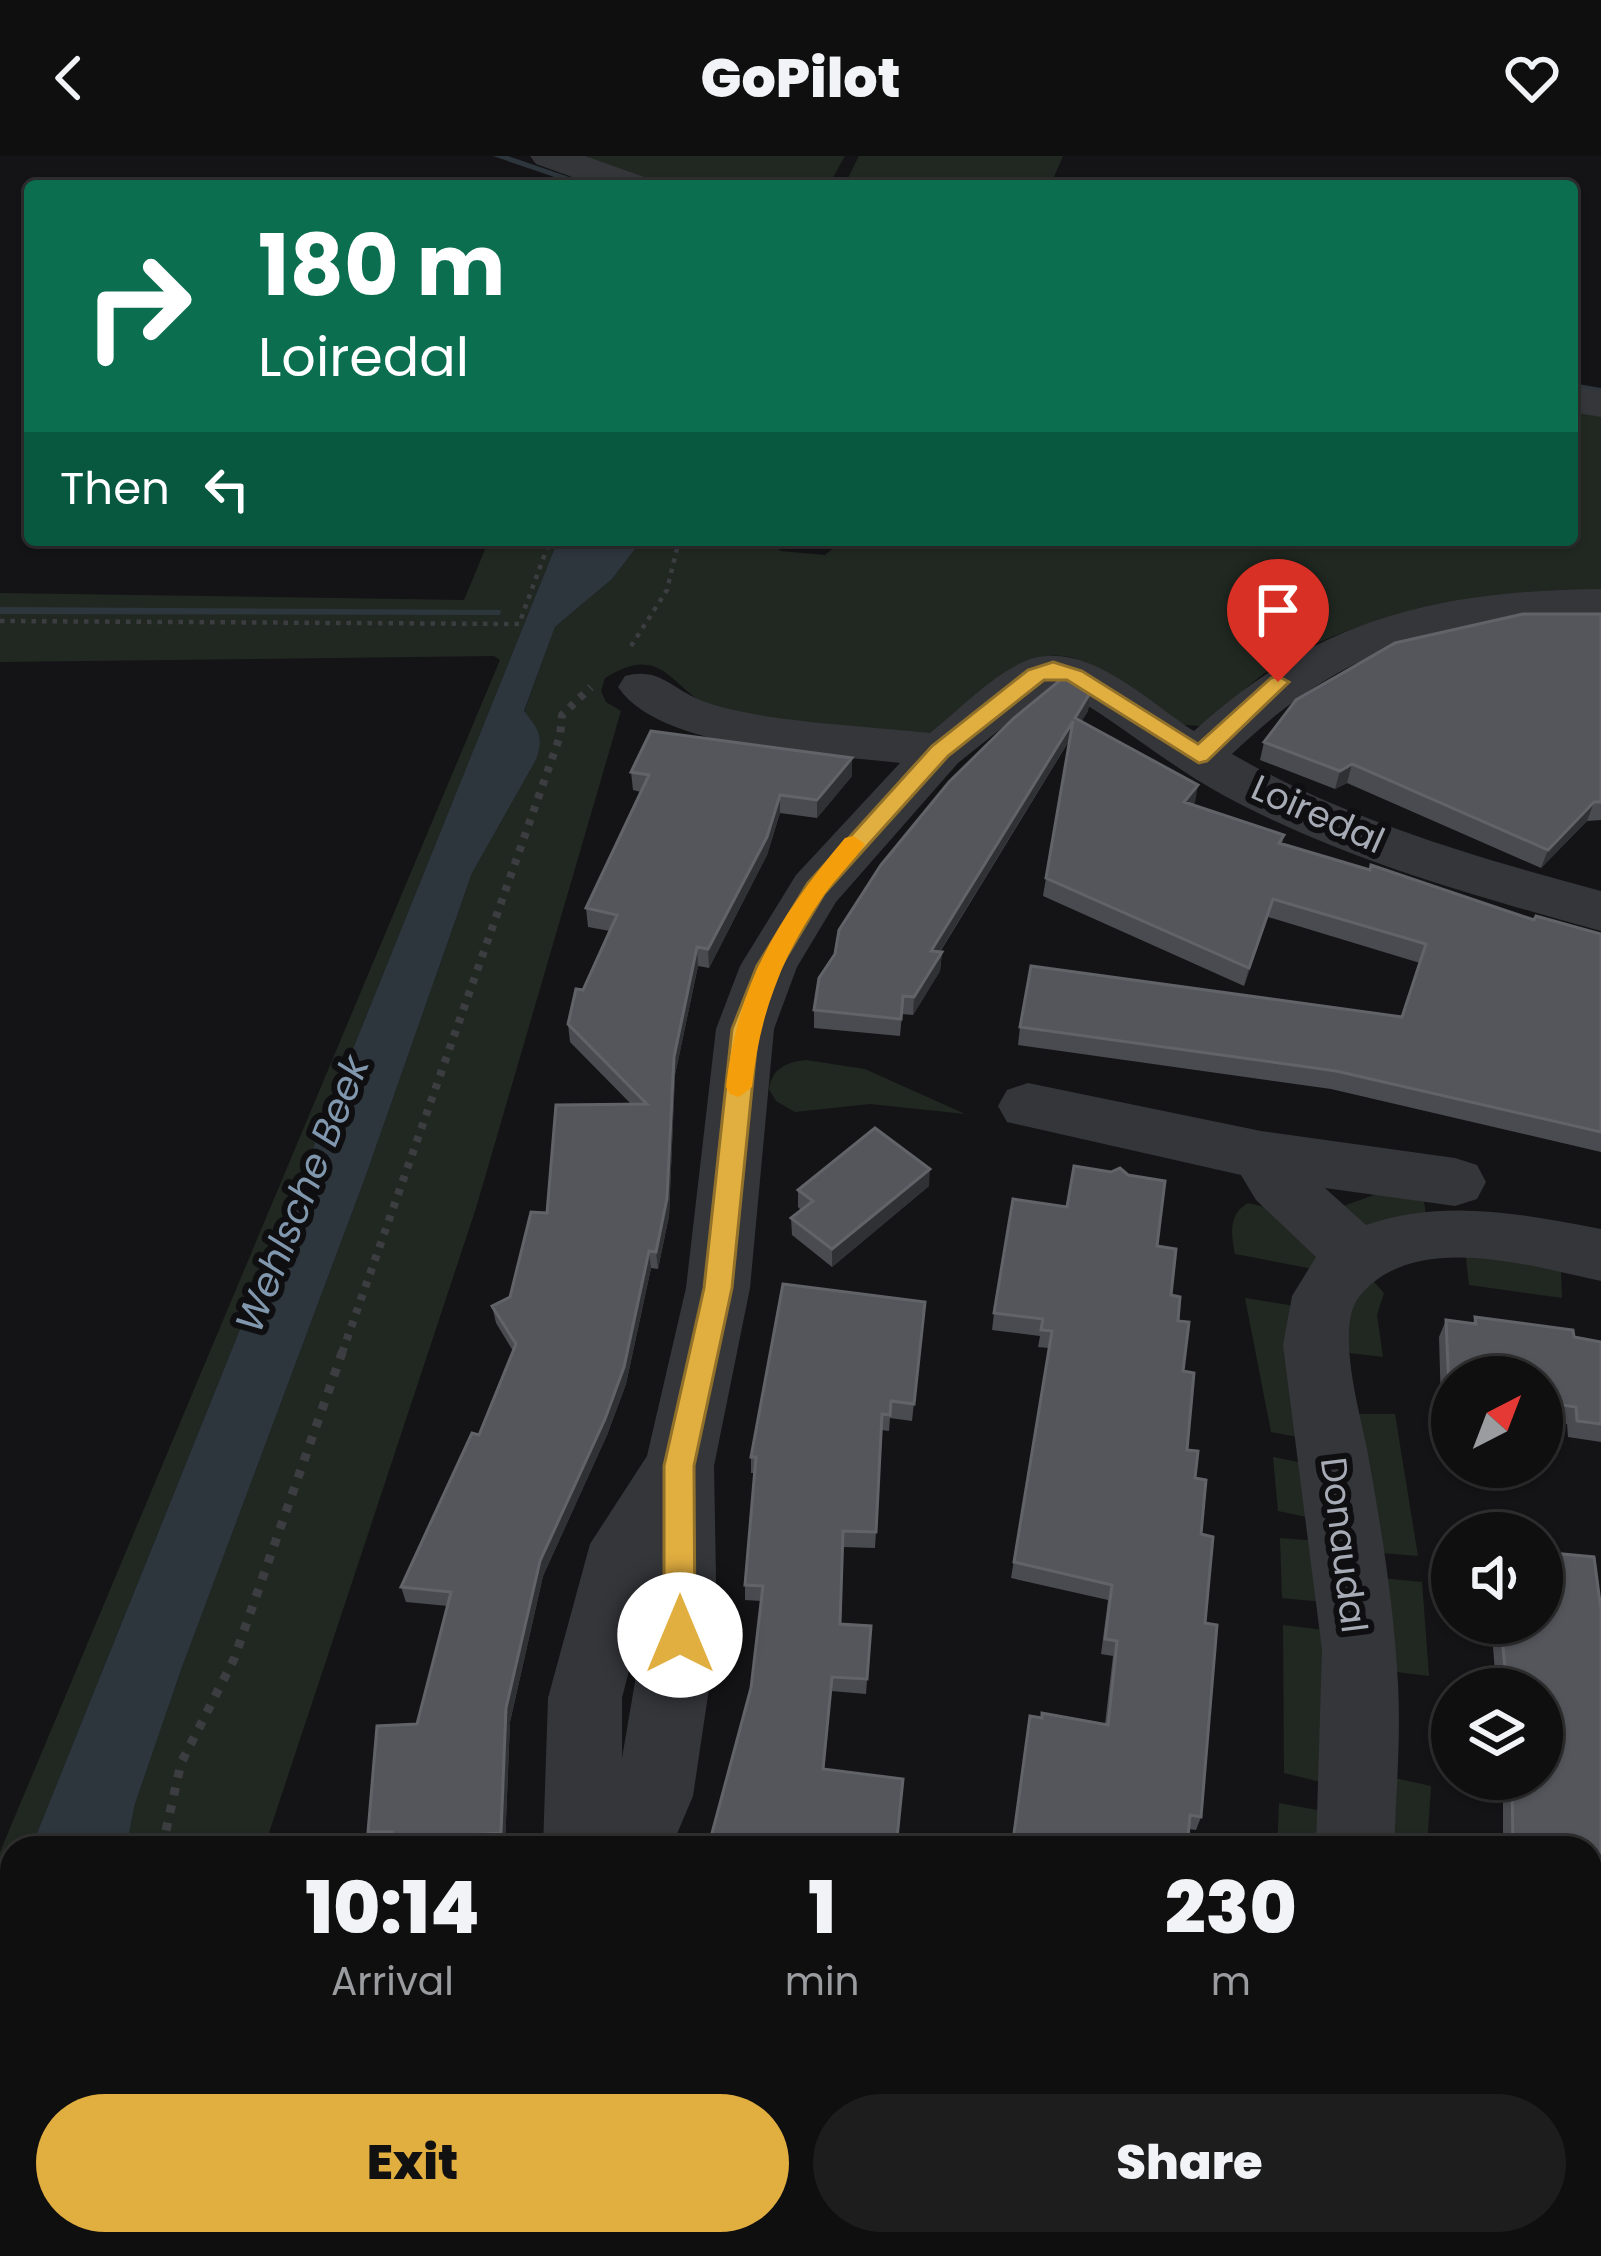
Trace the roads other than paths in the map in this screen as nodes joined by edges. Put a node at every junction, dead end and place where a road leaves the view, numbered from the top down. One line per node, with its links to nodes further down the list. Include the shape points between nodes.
1 (549, 156): 2 (street)
2 (616, 180)
3 (1601, 604): 6 (street, via 1496,607 1373,634 1278,682)
4 (643, 687): 5 (street, via 684,713 754,729)
5 (940, 751): 6 (street, Loiredal, via 1053,669); 13 (street, Loiredal, via 816,889 769,966 745,1029 718,1288)
6 (1199, 756): 7 (street, Loiredal, via 1352,833)
7 (1601, 911)
8 (1028, 1106): 9 (street)
9 (1262, 1155): 10 (street); 12 (street, via 1278,1184)
10 (1455, 1182)
11 (1601, 1255): 12 (street, via 1448,1235 1393,1240)
12 (1359, 1257): 16 (street, Donaudal, via 1332,1282 1316,1322 1361,1685)
13 (679, 1466): 14 (street, Loiredal, via 626,1544 585,1698); 15 (street, Loiredal, via 680,1635 654,1796)
14 (582, 1836)
15 (637, 1836)
16 (1355, 1836)

